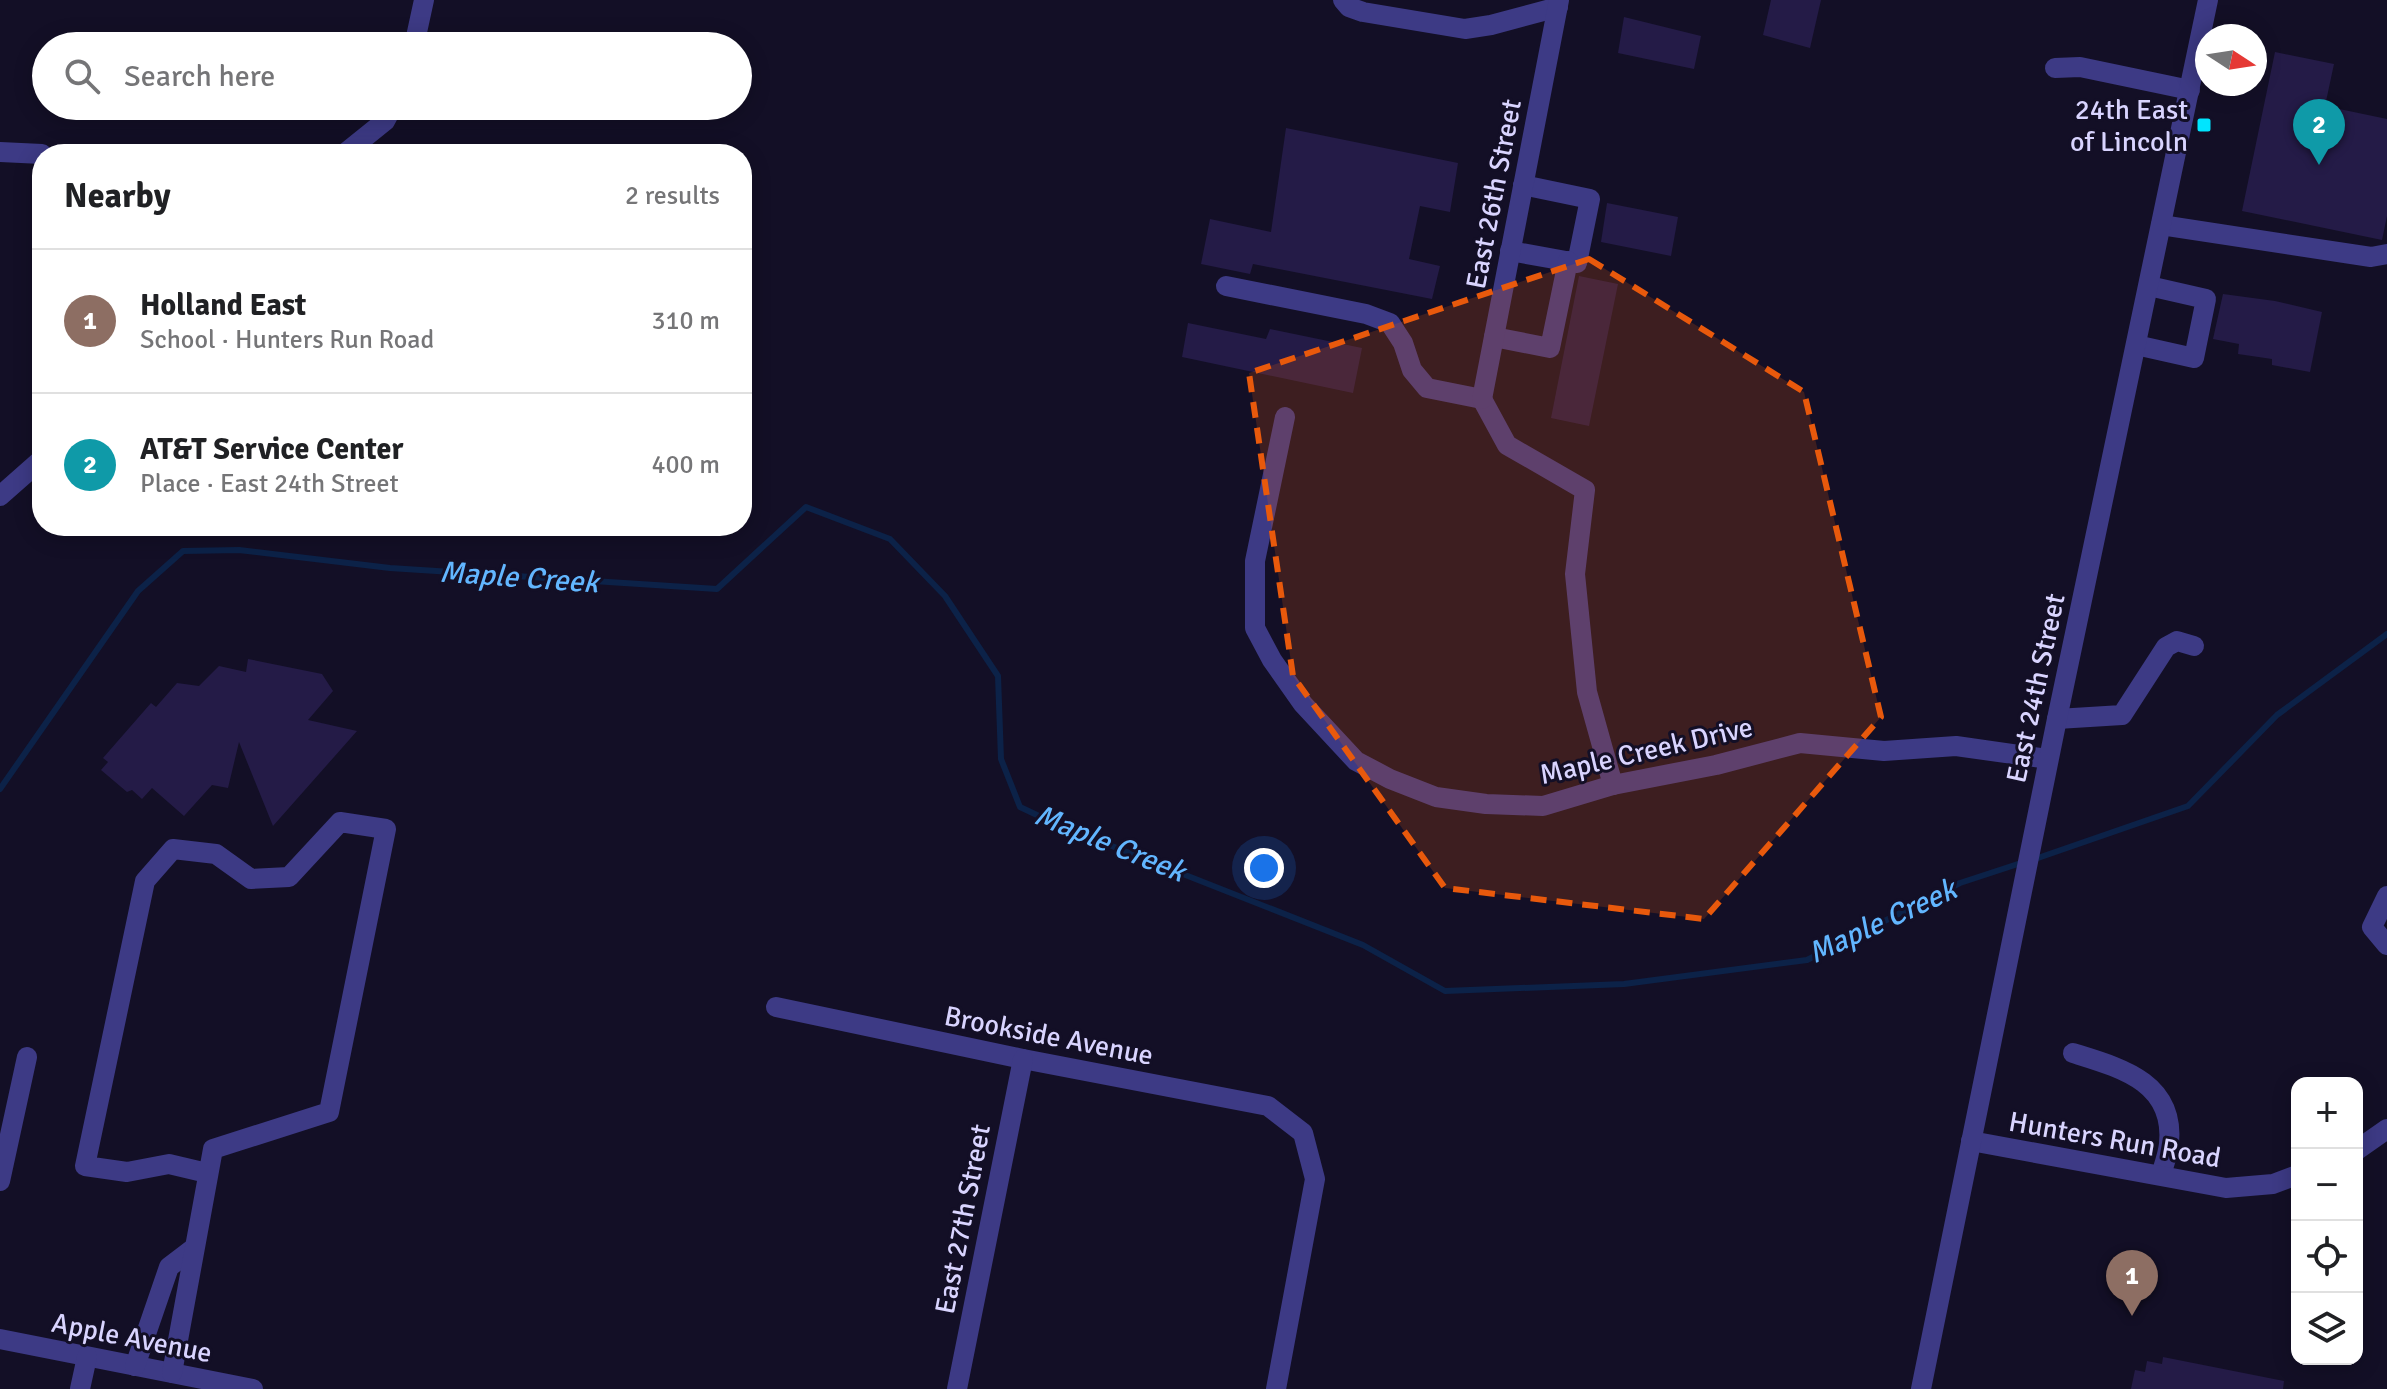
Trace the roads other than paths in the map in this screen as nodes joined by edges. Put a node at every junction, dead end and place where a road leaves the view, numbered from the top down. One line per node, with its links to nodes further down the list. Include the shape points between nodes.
1 (424, 0): 5 (street)
2 (1343, 0): 4 (street, via 1363,12 1465,29)
3 (2208, 0): 7 (street, East 24th Street)
4 (1559, 4): 12 (street, East 26th Street)
5 (417, 32)
6 (2055, 68): 7 (street, via 2080,67)
7 (2190, 90): 13 (street, East 24th Street)
8 (386, 120): 9 (street)
9 (356, 144)
10 (0, 152): 11 (street)
11 (32, 154)
12 (1523, 185): 14 (street, East 26th Street); 16 (street, via 1590,199 1577,263)
13 (2161, 225): 15 (street, via 2371,257); 18 (street, East 24th Street)
14 (1510, 251): 16 (street); 19 (street, East 26th Street)
15 (2387, 254)
16 (1568, 261): 19 (street, via 1550,348)
17 (1226, 286): 21 (street, via 1390,323 1412,370 1427,388)
18 (2149, 286): 20 (street, East 24th Street); 20 (street, via 2206,299 2194,358)
19 (1494, 337): 21 (street, East 26th Street)
20 (2136, 345): 26 (street, East 24th Street)
21 (1482, 399): 28 (street, via 1507,445 1585,490 1575,574 1587,692)
22 (1285, 417): 28 (street, Maple Creek Drive, via 1255,561 1255,628 1303,704 1356,761 1436,797 1543,806)
23 (32, 468): 24 (street)
24 (0, 496)
25 (2194, 646): 26 (street, via 2177,641 2166,647 2122,715)
26 (2057, 719): 27 (street, East 24th Street)
27 (2048, 759): 28 (street, Maple Creek Drive, via 1956,746 1884,751 1800,743); 36 (street, East 24th Street)
28 (1613, 785)
29 (2387, 896): 30 (street, via 2372,927)
30 (2387, 945)
31 (776, 1007): 34 (street, Brookside Avenue)
32 (2073, 1053): 39 (street, via 2118,1067 2147,1083 2160,1099 2169,1121)
33 (27, 1057): 41 (street)
34 (1023, 1059): 49 (street, East 27th Street); 50 (street, Brookside Avenue, via 1268,1106 1303,1133 1315,1179)
35 (2387, 1129): 37 (street)
36 (1971, 1141): 39 (street, Hunters Run Road); 51 (street, East 24th Street)
37 (2358, 1149)
38 (207, 1173): 38 (street, via 213,1149 329,1112 386,829 340,822 289,877 251,879 216,854 173,849 145,881 85,1166 127,1172 169,1164); 42 (street)
39 (2161, 1175): 40 (street, Hunters Run Road, via 2226,1188)
40 (2291, 1177)
41 (0, 1181)
42 (194, 1248): 45 (street, via 169,1267); 46 (street)
43 (0, 1339): 44 (street, Apple Avenue)
44 (87, 1357): 45 (street, Apple Avenue); 47 (street)
45 (135, 1366): 46 (street, Apple Avenue)
46 (172, 1373): 48 (street, Apple Avenue)
47 (80, 1389)
48 (253, 1389)
49 (957, 1389)
50 (1276, 1389)
51 (1921, 1389)

